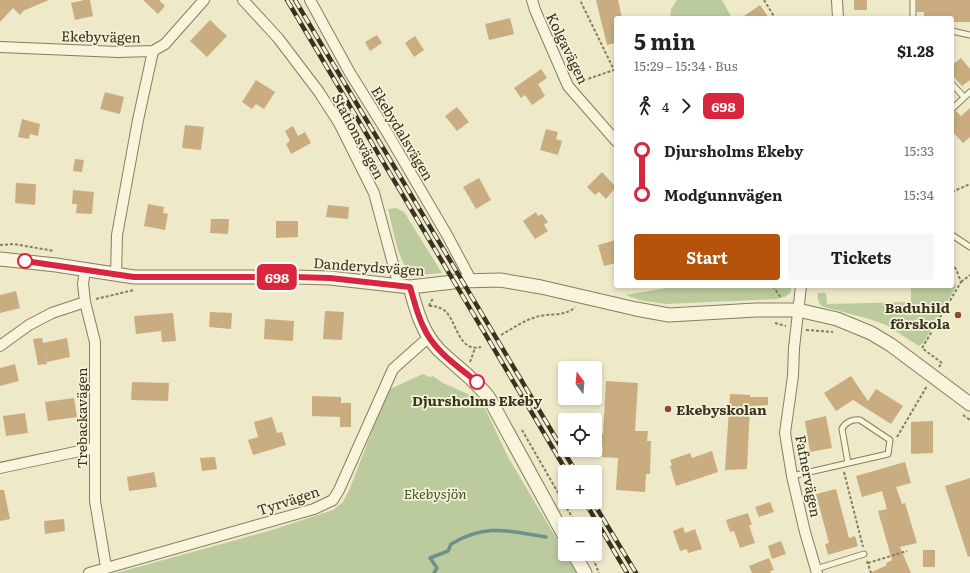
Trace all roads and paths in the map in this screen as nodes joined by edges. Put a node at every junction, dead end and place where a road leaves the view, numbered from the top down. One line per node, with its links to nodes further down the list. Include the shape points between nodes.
1 (204, 0): 15 (street, Ekebyvägen, via 164,44)
2 (243, 0): 35 (street, Stationsvägen, via 278,38 339,123 374,193)
3 (310, 0): 33 (street, Ekebydalsvägen)
4 (532, 0): 18 (street, Kolgavägen, via 534,10)
5 (580, 0): 16 (path)
6 (764, 0): 9 (path)
7 (837, 0): 10 (street)
8 (913, 0): 11 (lane)
9 (775, 16)
10 (838, 16)
11 (913, 16)
12 (954, 31): 13 (lane)
13 (970, 35)
14 (0, 47): 15 (street, Ekebyvägen)
15 (153, 51): 32 (street, via 117,235)
16 (614, 68)
17 (614, 70): 18 (path)
18 (568, 86): 23 (street, Kolgavägen)
19 (954, 86): 21 (lane)
20 (970, 92): 21 (lane)
21 (964, 97): 22 (lane)
22 (954, 107)
23 (614, 139)
24 (970, 184): 25 (path)
25 (954, 191)
26 (954, 236): 27 (lane)
27 (970, 247)
28 (0, 259): 30 (street, Danderydsvägen)
29 (954, 267): 34 (path)
30 (84, 270): 32 (street, Danderydsvägen); 40 (street, Trebackavägen)
31 (970, 274): 34 (path)
32 (116, 275): 35 (street, Danderydsvägen, via 181,278 330,278)
33 (471, 280): 35 (street, Danderydsvägen); 43 (street, Danderydsvägen, via 500,280 541,287 669,315)
34 (961, 282): 53 (path, via 922,348 942,363)
35 (404, 287): 42 (street)
36 (775, 288): 39 (path)
37 (802, 288): 43 (street, Fafnervägen)
38 (136, 289): 40 (path)
39 (782, 300)
40 (85, 302): 49 (street, via 52,313 29,325); 58 (street, Trebackavägen, via 95,342)
41 (577, 305): 47 (path, via 563,313 536,317)
42 (416, 308): 48 (street); 51 (path, via 438,306 448,314 466,344)
43 (798, 310): 45 (street, Fafnervägen); 53 (street, Danderydsvägen, via 837,319 871,333 891,345)
44 (769, 321): 45 (path)
45 (797, 329): 46 (path); 61 (street, Fafnervägen, via 785,433)
46 (839, 332)
47 (501, 335)
48 (429, 337): 62 (street, via 478,383 489,398); 68 (street, Tyrvägen, via 393,369 333,500 314,509)
49 (0, 346)
50 (481, 347): 51 (path)
51 (476, 348): 52 (path)
52 (469, 364)
53 (931, 384): 54 (street, Danderydsvägen); 57 (path, via 897,437)
54 (970, 404)
55 (960, 413): 56 (path)
56 (970, 420)
57 (890, 440): 59 (lane, via 888,454); 59 (lane, via 860,420 848,422 842,429)
58 (94, 448): 60 (street); 68 (street, Trebackavägen, via 95,501)
59 (845, 464): 61 (lane); 64 (path)
60 (0, 468)
61 (792, 476): 69 (street, Fafnervägen)
62 (558, 524)
63 (907, 551): 67 (path)
64 (864, 554): 67 (path); 69 (lane)
65 (578, 561): 71 (street)
66 (594, 561): 72 (path)
67 (868, 563): 73 (path)
68 (106, 567): 70 (street, Tyrvägen)
69 (816, 571)
70 (89, 573)
71 (585, 573)
72 (599, 573)
73 (871, 573)

